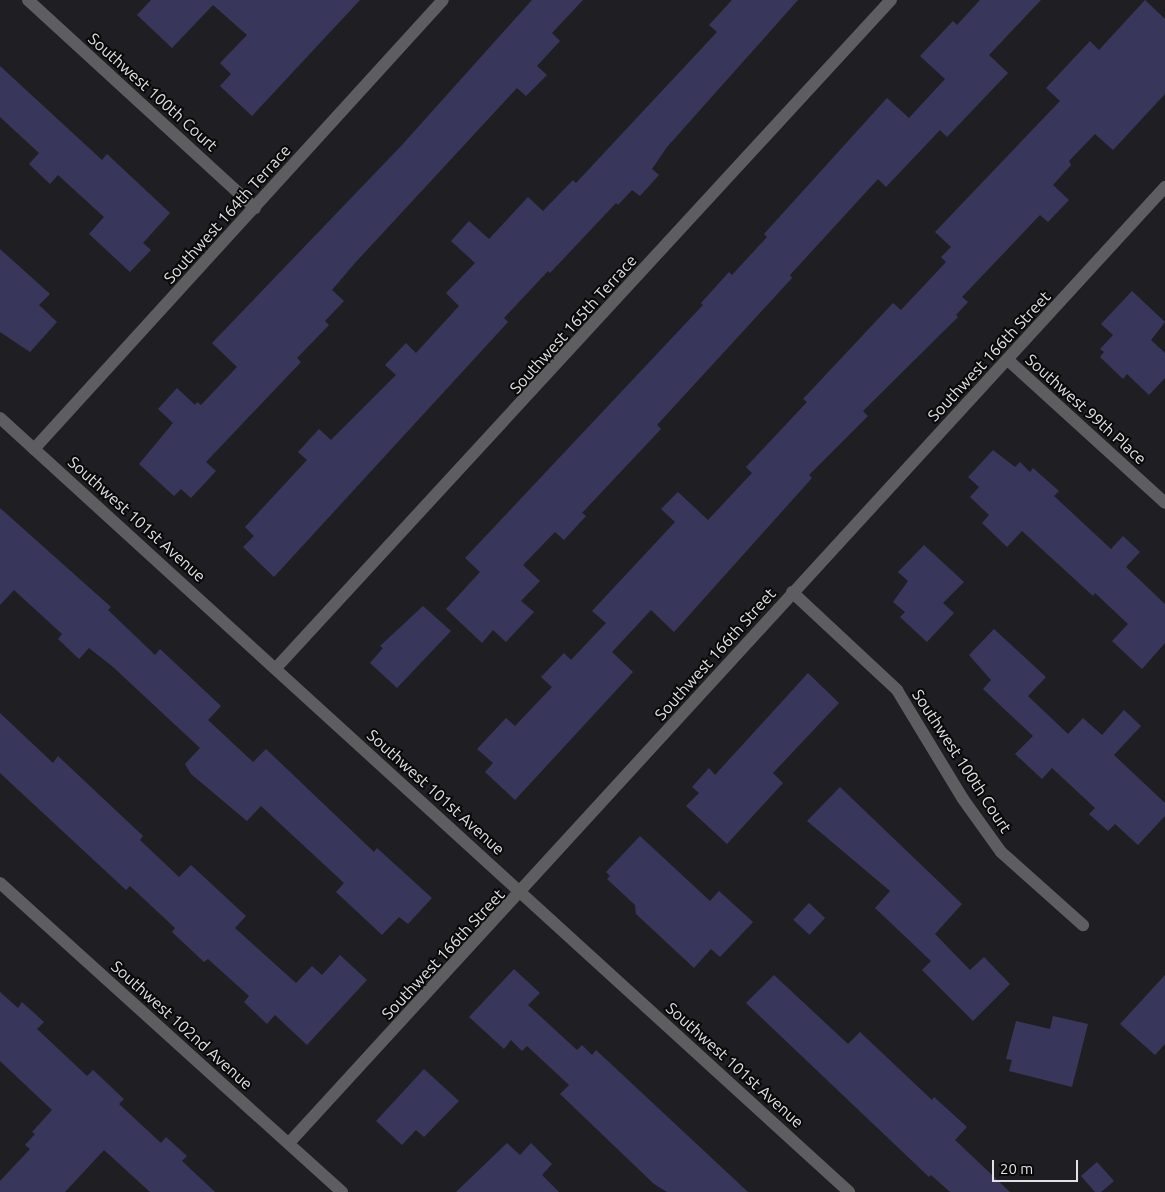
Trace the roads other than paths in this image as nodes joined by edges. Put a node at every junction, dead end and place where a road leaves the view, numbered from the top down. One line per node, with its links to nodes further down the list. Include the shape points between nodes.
1 (28, 0): 5 (street, Southwest 100th Court)
2 (443, 0): 5 (street, Southwest 164th Terrace)
3 (891, 0): 11 (street, Southwest 165th Terrace)
4 (1165, 187): 6 (street, Southwest 166th Street)
5 (255, 208): 8 (street, Southwest 164th Terrace)
6 (1008, 360): 9 (street, Southwest 99th Place); 10 (street, Southwest 166th Street)
7 (0, 418): 8 (street, Southwest 101st Avenue)
8 (34, 449): 11 (street, Southwest 101st Avenue)
9 (1165, 503)
10 (792, 592): 13 (street, Southwest 166th Street); 14 (street, Southwest 100th Court, via 897,690 963,799 1002,852)
11 (276, 668): 13 (street, Southwest 101st Avenue)
12 (0, 883): 15 (street, Southwest 102nd Avenue)
13 (522, 892): 15 (street, Southwest 166th Street); 17 (street, Southwest 101st Avenue)
14 (1083, 925)
15 (289, 1143): 16 (street, Southwest 102nd Avenue)
16 (342, 1192)
17 (849, 1192)

